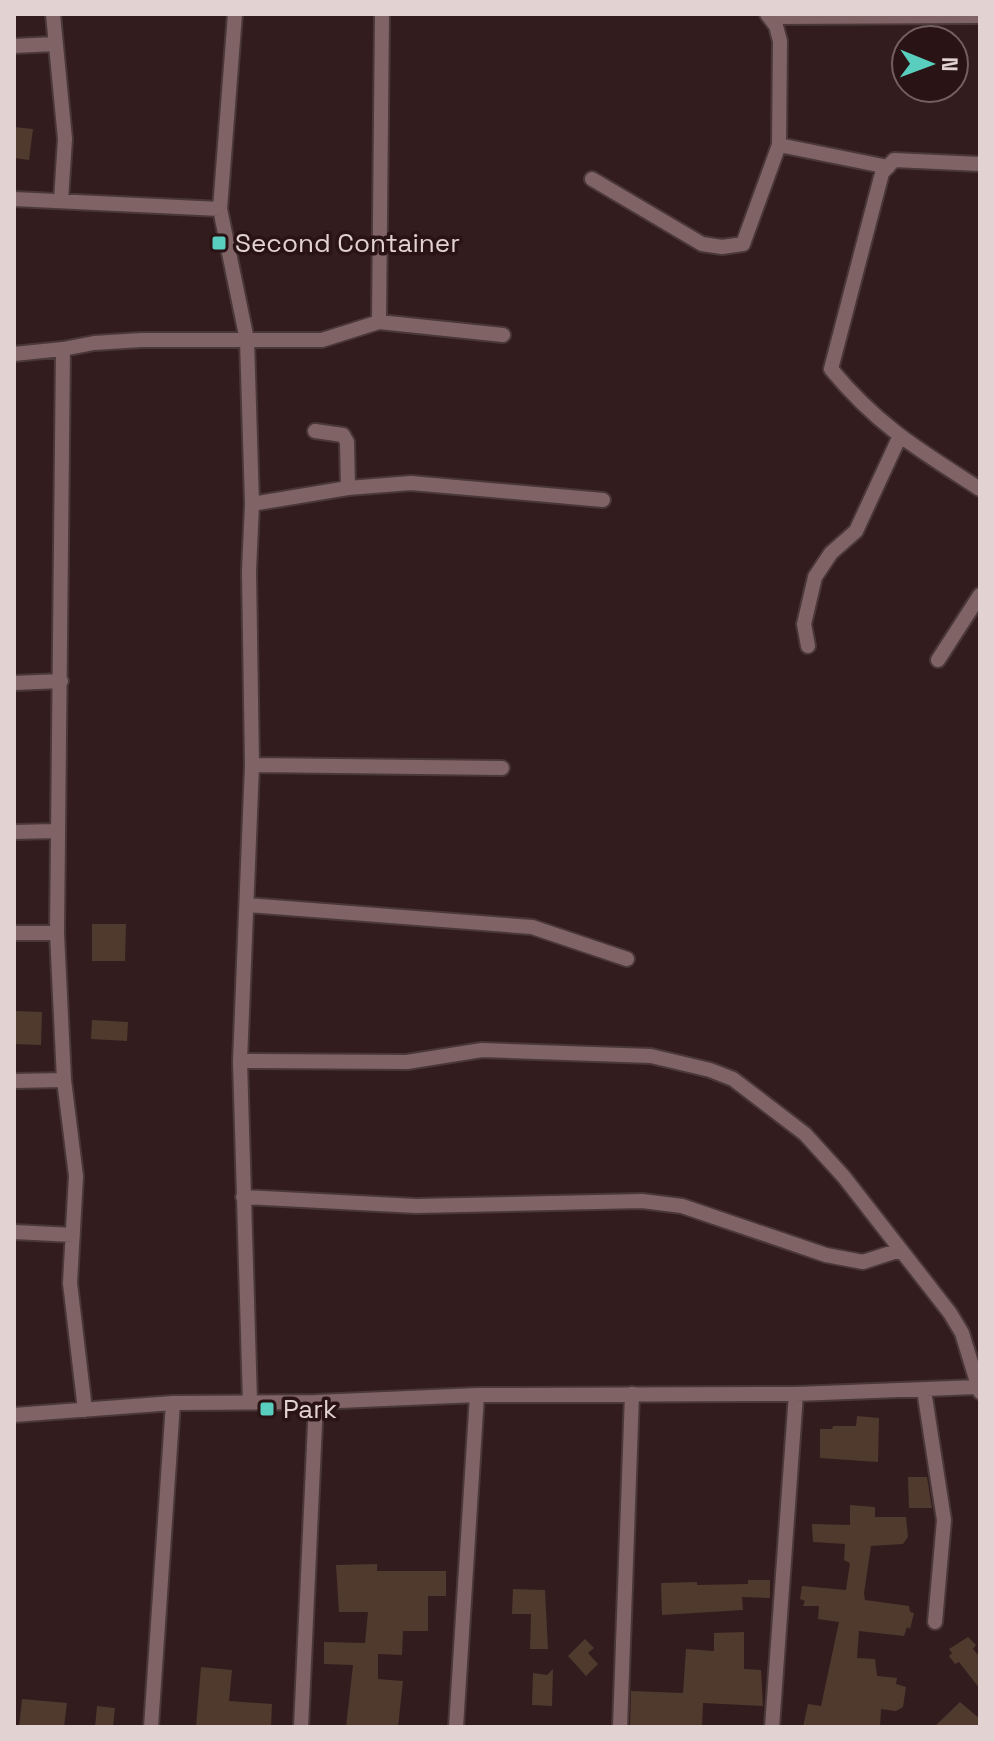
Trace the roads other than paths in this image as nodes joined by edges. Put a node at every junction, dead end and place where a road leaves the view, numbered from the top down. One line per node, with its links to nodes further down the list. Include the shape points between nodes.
1 (53, 14): 6 (street)
2 (235, 14): 14 (street)
3 (382, 14): 15 (street)
4 (769, 16): 5 (street); 8 (street, via 780,41)
5 (980, 16)
6 (55, 44): 7 (street); 13 (street, via 65,139)
7 (14, 46)
8 (779, 145): 10 (street); 11 (street, via 743,244 702,244)
9 (980, 164): 10 (street, via 894,160)
10 (888, 167): 21 (street, via 882,173 831,369 861,406)
11 (592, 179)
12 (14, 199): 13 (street)
13 (61, 200): 14 (street)
14 (220, 209): 17 (street)
15 (379, 322): 16 (street); 17 (street, via 322,340)
16 (503, 335)
17 (247, 340): 18 (street, via 141,340); 25 (street)
18 (63, 349): 19 (street); 29 (street)
19 (14, 354)
20 (315, 431): 22 (street, via 343,435)
21 (899, 438): 23 (street); 27 (street, via 856,531 831,553 815,577 804,624)
22 (348, 488): 24 (street, via 411,483); 25 (street)
23 (980, 489)
24 (603, 500)
25 (252, 504): 31 (street)
26 (980, 595): 28 (street)
27 (808, 646)
28 (938, 660)
29 (61, 681): 30 (street); 33 (street)
30 (14, 683)
31 (252, 765): 32 (street); 35 (street)
32 (502, 768)
33 (56, 831): 34 (street); 37 (street)
34 (14, 832)
35 (247, 905): 38 (street, via 532,927); 39 (street)
36 (14, 933): 37 (street)
37 (57, 933): 40 (street)
38 (627, 959)
39 (240, 1061): 42 (street); 45 (street, via 407,1062 482,1050 651,1056 689,1064 733,1079 805,1134)
40 (64, 1080): 41 (street); 44 (street, via 76,1176)
41 (14, 1081)
42 (243, 1197): 45 (street, via 416,1206 642,1201 682,1206 826,1255 863,1262); 51 (street)
43 (14, 1232): 44 (street)
44 (73, 1235): 54 (street, via 70,1283)
45 (900, 1250): 47 (street, via 962,1333)
46 (924, 1390): 47 (street); 49 (street); 56 (street, via 944,1520)
47 (978, 1390)
48 (632, 1394): 49 (street); 50 (street); 60 (street)
49 (796, 1394): 61 (street)
50 (477, 1395): 52 (street); 59 (street)
51 (250, 1402): 52 (street); 53 (street)
52 (316, 1402): 58 (street)
53 (173, 1403): 54 (street); 57 (street)
54 (85, 1410): 55 (street)
55 (14, 1415)
56 (935, 1622)
57 (151, 1727)
58 (301, 1727)
59 (456, 1727)
60 (620, 1727)
61 (772, 1727)

